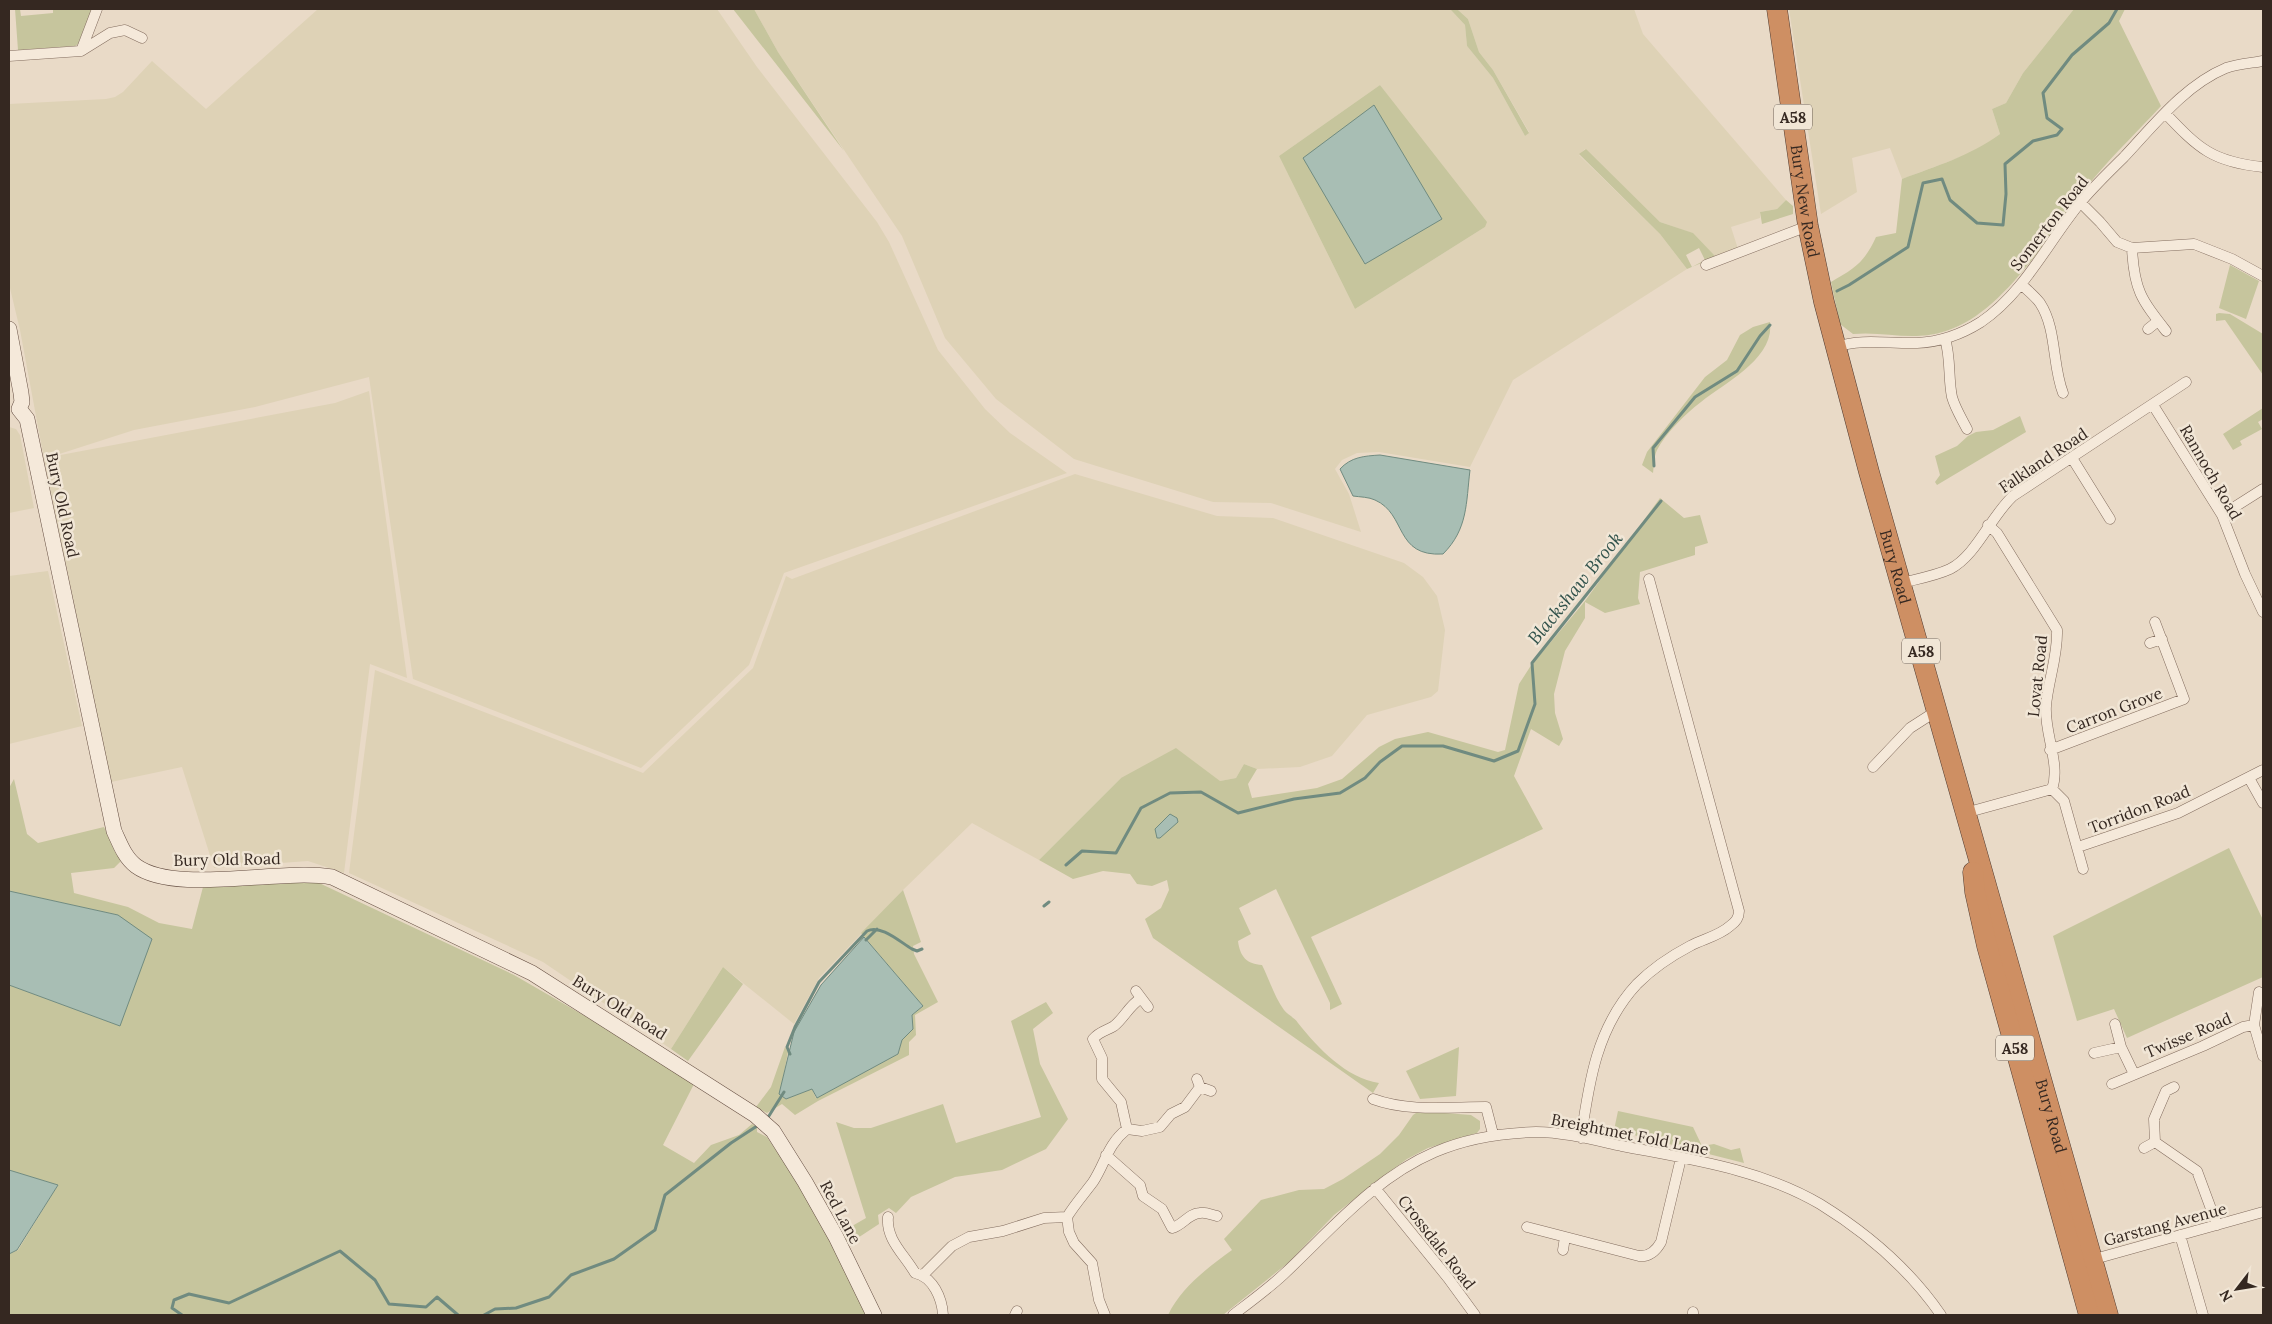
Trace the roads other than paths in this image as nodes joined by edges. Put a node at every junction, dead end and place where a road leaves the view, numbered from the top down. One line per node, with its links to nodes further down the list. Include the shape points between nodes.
1 (97, 9): 4 (street)
2 (1777, 9): 10 (highway, Bury New Road / A58)
3 (142, 38): 4 (street, via 125,30 110,33)
4 (81, 52): 5 (street)
5 (9, 56)
6 (2263, 61): 7 (street, Somerton Road, via 2227,68 2189,92)
7 (2165, 113): 8 (street, via 2185,135 2210,154 2236,164); 9 (street, Somerton Road)
8 (2263, 167)
9 (2080, 202): 11 (street, via 2117,242); 14 (street, Somerton Road)
10 (1808, 226): 12 (street); 15 (highway, Bury New Road / A58)
11 (2132, 248): 13 (street, via 2194,244); 16 (street, via 2137,288 2144,305)
12 (1706, 265)
13 (2263, 276)
14 (2021, 284): 20 (street, Somerton Road, via 1983,320); 23 (street, via 2045,313)
15 (1824, 302): 21 (highway, Bury Road / A58)
16 (2158, 321): 18 (street); 19 (street)
17 (9, 329): 25 (street, Bury Old Road, via 22,402)
18 (2148, 329)
19 (2166, 332)
20 (1945, 339): 21 (street, Somerton Road, via 1919,343 1864,341); 26 (street, via 1949,351 1952,396)
21 (1835, 347): 33 (highway, Bury Road / A58)
22 (2186, 382): 24 (street, Falkland Road)
23 (2063, 393)
24 (2153, 405): 27 (street, Falkland Road); 29 (street, Rannoch Road)
25 (14, 412): 60 (street, Bury Old Road, via 27,419 114,831 127,857 136,866 148,873 178,879 300,874 332,877 532,973 755,1115)
26 (1967, 422)
27 (2072, 458): 30 (street); 31 (street, Falkland Road, via 2013,496)
28 (2263, 489): 29 (street)
29 (2222, 515): 34 (street, Rannoch Road)
30 (2110, 519)
31 (1988, 525): 33 (street, Falkland Road, via 1968,553 1950,569); 39 (street, Lovat Road, via 1997,533 2057,630 2046,706)
32 (1649, 579): 63 (street, via 1739,916 1724,930 1663,963 1638,983 1619,1007 1604,1032 1595,1058)
33 (1901, 583): 38 (highway, Bury Road / A58)
34 (2263, 612)
35 (2155, 622): 36 (street, Carron Grove)
36 (2162, 639): 37 (street); 39 (street, Carron Grove, via 2184,699)
37 (2150, 643)
38 (1938, 710): 40 (street, via 1910,728); 45 (highway, Bury Road / A58)
39 (2050, 750): 43 (street, Lovat Road, via 2055,773)
40 (1873, 767)
41 (2263, 770): 42 (street, Torridon Road)
42 (2249, 778): 44 (street); 46 (street, Torridon Road, via 2178,813)
43 (2052, 789): 45 (street); 46 (street, Torridon Road, via 2064,801)
44 (2263, 803)
45 (1967, 822): 78 (highway, Bury Road / A58, via 1975,892 1987,946)
46 (2078, 848): 47 (street, Torridon Road)
47 (2083, 869)
48 (2259, 992): 51 (street, via 2253,1004)
49 (1148, 1007): 61 (street, via 1138,995 1113,1026 1100,1031 1093,1039 1102,1058 1102,1079 1121,1102)
50 (2115, 1024): 52 (street, Twisse Road)
51 (2254, 1025): 54 (street); 55 (street, Twisse Road)
52 (2121, 1047): 53 (street, Twisse Road); 55 (street, Twisse Road)
53 (2094, 1054)
54 (2263, 1056)
55 (2134, 1074): 56 (street, Twisse Road)
56 (2112, 1084)
57 (2168, 1087): 64 (street, via 2154,1119)
58 (1211, 1091): 61 (street, via 1199,1083 1185,1107 1171,1114 1160,1127 1142,1132)
59 (1373, 1099): 62 (street, via 1406,1106 1486,1107)
60 (771, 1129): 80 (street, Red Lane, via 836,1237)
61 (1127, 1129): 66 (street, via 1115,1138)
62 (1494, 1134): 63 (street, Breightmet Fold Lane, via 1538,1132); 68 (street, Breightmet Fold Lane, via 1434,1152)
63 (1582, 1138): 67 (street, Breightmet Fold Lane)
64 (2155, 1142): 65 (street); 73 (street, via 2197,1171)
65 (2144, 1148)
66 (1106, 1155): 70 (street, via 1140,1186 1143,1196 1162,1210 1172,1233 1192,1215); 72 (street, via 1093,1181)
67 (1681, 1158): 76 (street, via 1661,1242 1653,1252 1639,1256); 85 (street, Breightmet Fold Lane, via 1746,1174 1818,1204 1853,1226 1889,1256 1920,1287)
68 (1376, 1188): 83 (street, Breightmet Fold Lane, via 1335,1222 1283,1275); 84 (street, Crossdale Road)
69 (2263, 1212): 73 (street, Garstang Avenue)
70 (1219, 1215)
71 (888, 1217): 79 (street, via 887,1227 894,1244 915,1273)
72 (1067, 1217): 79 (street, via 1044,1218 1002,1231 968,1236 952,1246); 82 (street, via 1074,1244 1092,1263)
73 (2217, 1225): 75 (street, Garstang Avenue)
74 (1528, 1228): 76 (street)
75 (2180, 1235): 78 (street, Garstang Avenue); 88 (street)
76 (1565, 1237): 77 (street)
77 (1562, 1250)
78 (2083, 1262): 86 (highway, Bury Road / A58); 87 (highway, Bury Road / A58)
79 (924, 1275): 81 (street, via 934,1287)
80 (874, 1315)
81 (943, 1315)
82 (1105, 1315)
83 (1232, 1315)
84 (1475, 1315)
85 (1941, 1315)
86 (2089, 1315)
87 (2108, 1315)
88 (2203, 1315)

